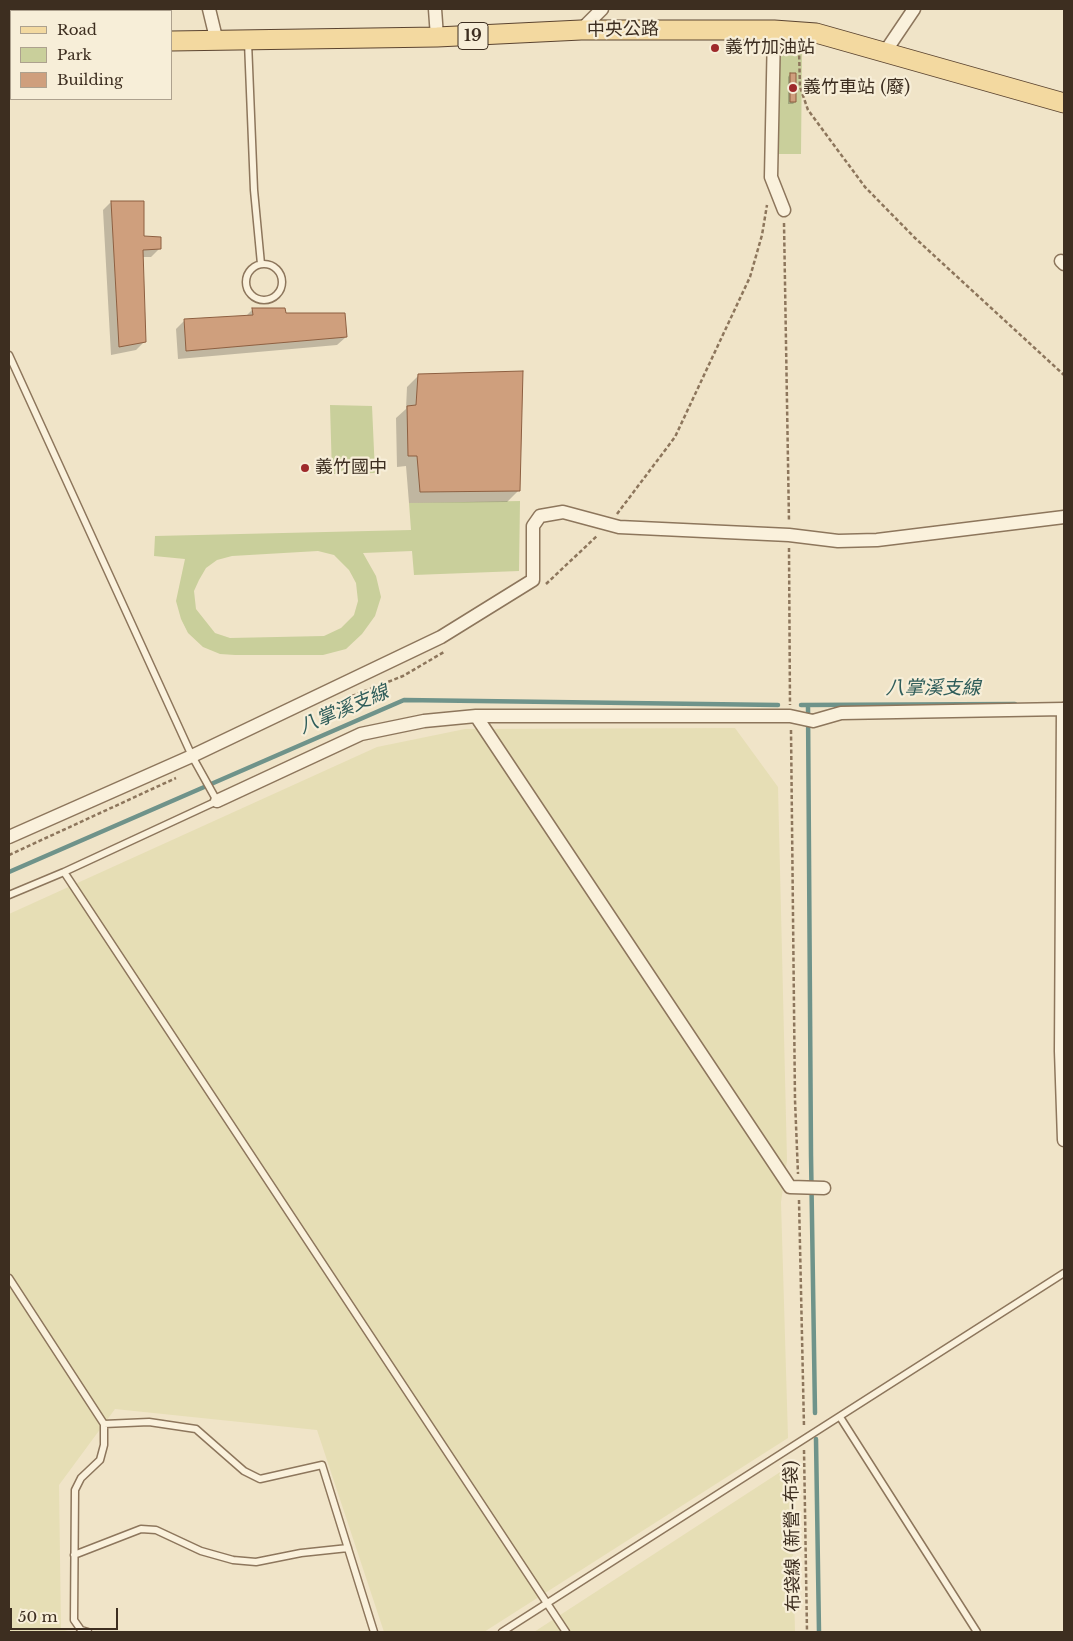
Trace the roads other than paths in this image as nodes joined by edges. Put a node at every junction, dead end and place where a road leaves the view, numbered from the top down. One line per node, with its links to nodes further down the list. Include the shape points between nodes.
1 (209, 9): 10 (street)
2 (435, 9): 7 (street)
3 (602, 9): 5 (street)
4 (914, 9): 11 (street)
5 (581, 30): 6 (main road, 中央公路 / 19); 7 (main road, 中央公路 / 19)
6 (774, 30): 11 (main road, 中央公路 / 19, via 816,33); 13 (street, via 770,177)
7 (437, 37): 9 (main road, 中央公路 / 19)
8 (172, 41): 10 (main road, 中央公路 / 19)
9 (248, 41): 10 (main road, 中央公路 / 19); 14 (lane, via 254,190)
10 (217, 42)
11 (885, 52): 12 (main road, 中央公路 / 19)
12 (1064, 103)
13 (784, 210)
14 (261, 264): 14 (lane, via 273,266 281,274 280,292 270,299 258,299 246,286 247,274)
15 (9, 355): 19 (lane)
16 (1064, 517): 19 (street, via 877,540 838,540 619,527 563,512 540,516 533,526 533,580 432,642)
17 (1064, 709): 18 (street, via 842,713 813,721 794,716); 24 (street)
18 (476, 716): 20 (street, via 424,721 361,734); 25 (street, via 790,1187)
19 (192, 756): 20 (lane); 21 (street)
20 (214, 797): 22 (lane)
21 (9, 836)
22 (64, 872): 23 (lane); 32 (lane)
23 (9, 895)
24 (1064, 1140)
25 (811, 1189)
26 (1064, 1273): 28 (lane)
27 (9, 1278): 29 (lane)
28 (840, 1417): 32 (lane); 37 (lane)
29 (104, 1424): 30 (lane, via 149,1422 196,1429 244,1471 260,1479 322,1465); 31 (lane, via 100,1460 80,1478 75,1490)
30 (348, 1548): 31 (lane, via 256,1562 233,1560 201,1551 156,1530 142,1529); 34 (lane)
31 (74, 1555): 33 (lane, via 74,1620 81,1630)
32 (547, 1602): 35 (lane); 36 (lane)
33 (88, 1632)
34 (374, 1632)
35 (502, 1632)
36 (566, 1632)
37 (977, 1632)

